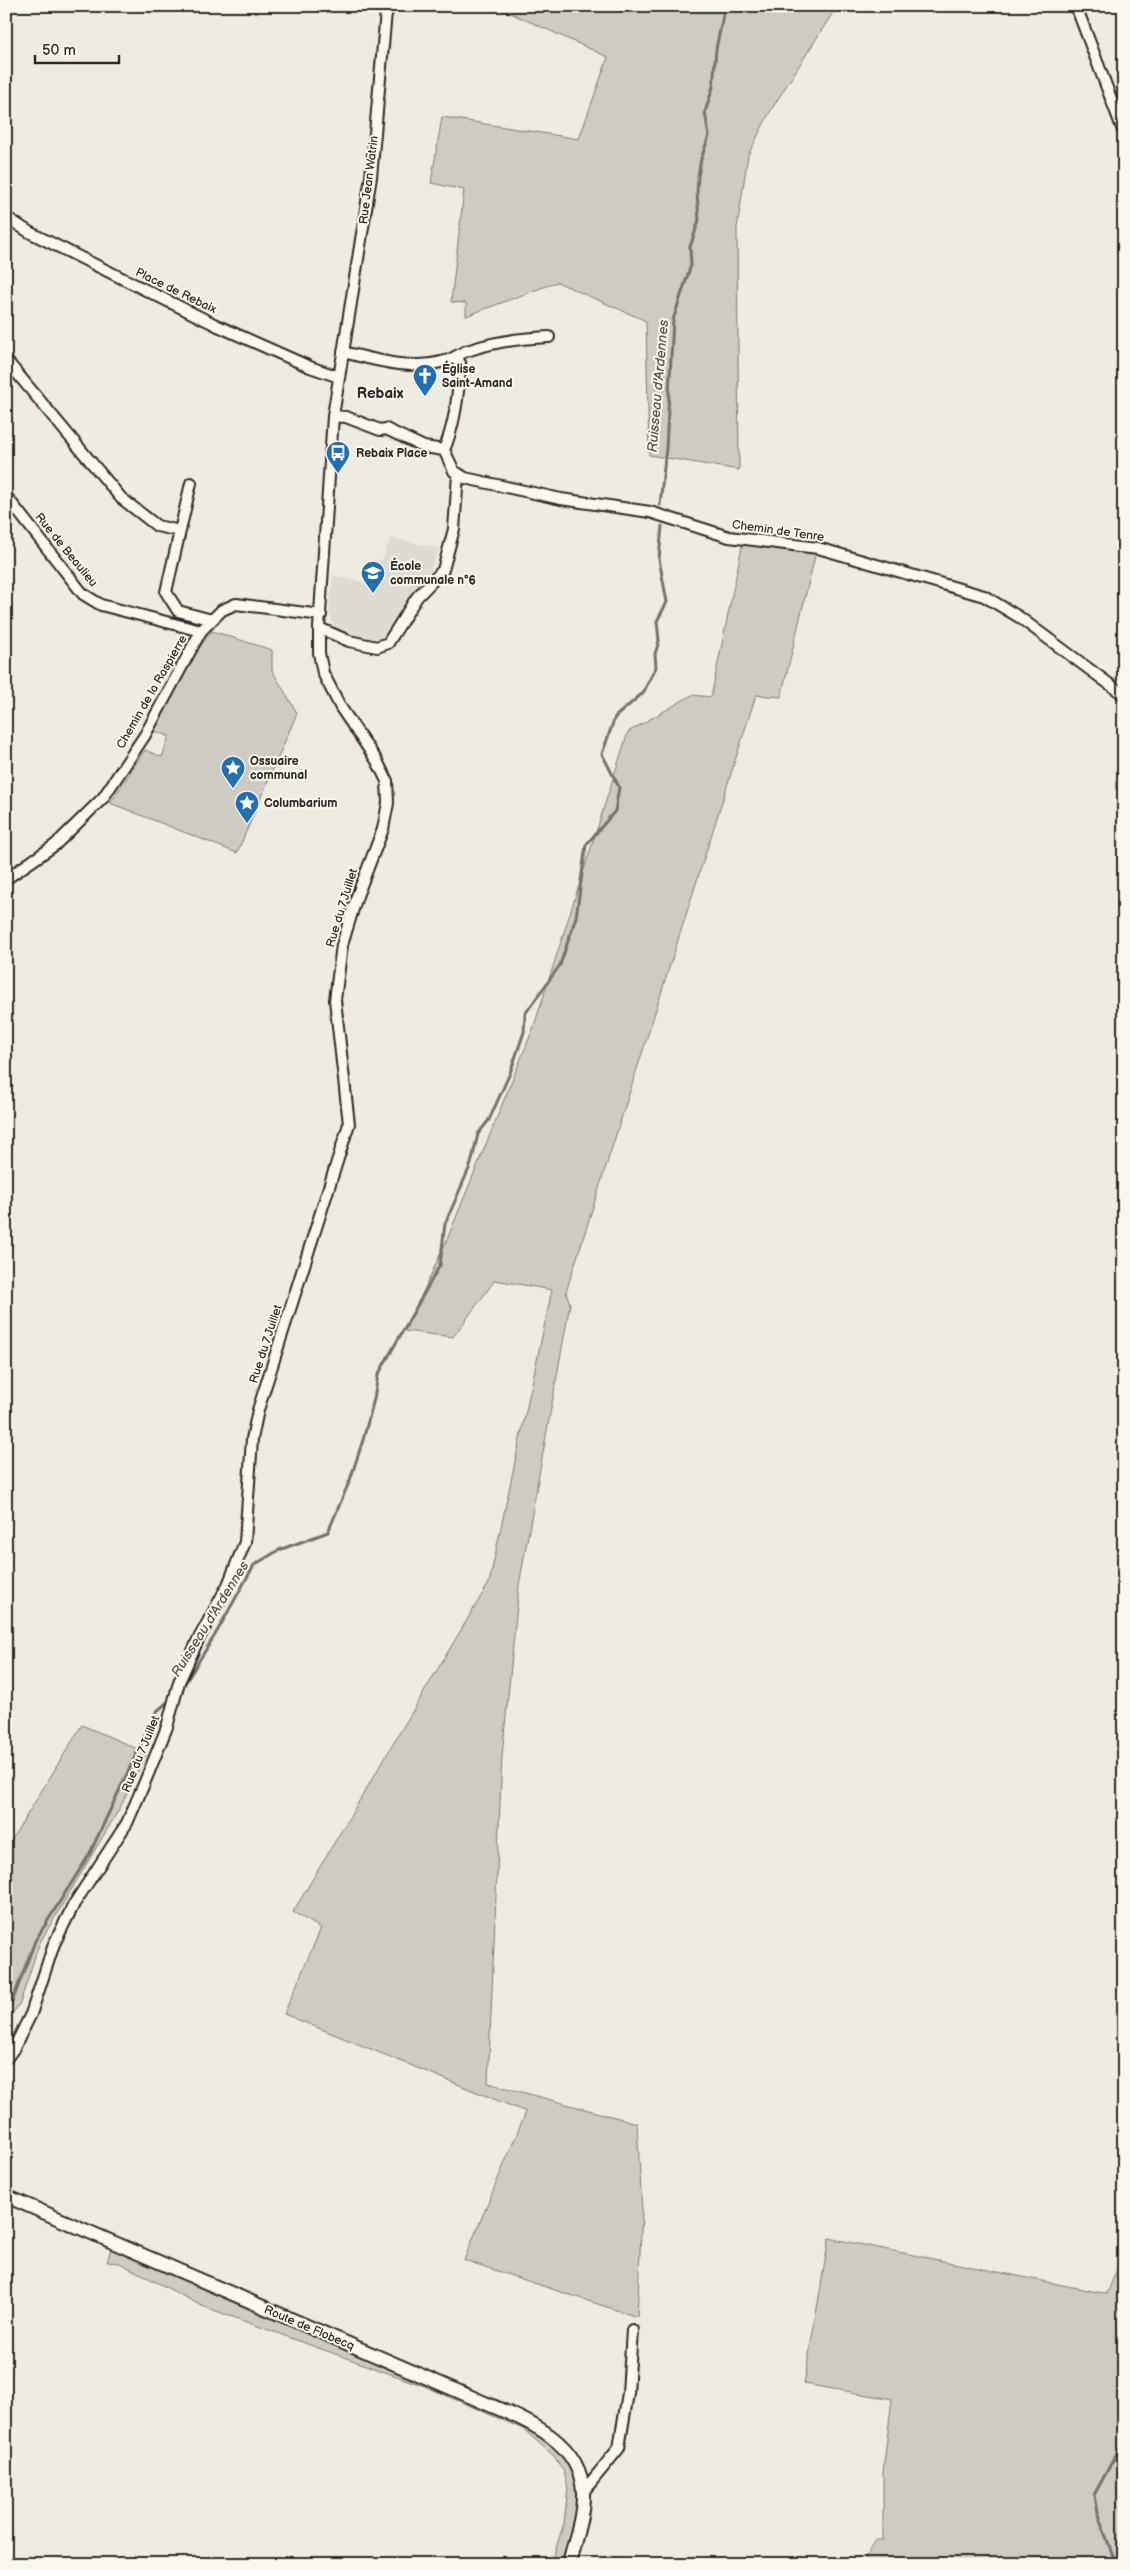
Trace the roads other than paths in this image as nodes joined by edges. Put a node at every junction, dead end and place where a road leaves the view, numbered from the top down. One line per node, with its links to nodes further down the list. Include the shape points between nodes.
1 (1076, 6): 3 (street)
2 (386, 9): 6 (street, Rue Jean Watrin, via 371,177)
3 (1124, 133)
4 (6, 217): 9 (street, Place de Rebaix, via 29,232 218,326 294,361)
5 (549, 337): 7 (street, via 469,350)
6 (343, 352): 7 (street, via 398,365 446,361); 9 (street)
7 (455, 357): 11 (street, via 460,363 460,377)
8 (6, 360): 15 (street, via 120,498 157,526)
9 (339, 377): 10 (street)
10 (333, 416): 11 (street, via 386,429 424,447); 16 (street)
11 (444, 450): 12 (street)
12 (458, 475): 18 (street, via 454,529 443,570 417,597 388,643 377,647 349,641); 20 (street, Chemin de Tenre, via 561,499 650,512 729,537 818,548 984,596 1019,617)
13 (191, 483): 15 (street)
14 (6, 496): 19 (street, Rue de Beaulieu, via 83,594 101,605)
15 (180, 531): 17 (street, via 166,592 178,611)
16 (321, 615): 17 (street, Chemin de la Raspierre, via 236,604 222,610); 18 (street, Rue du 7 Juillet)
17 (212, 620): 19 (street, Chemin de la Raspierre)
18 (319, 628): 22 (street, Rue du 7 Juillet, via 323,673 387,781 388,803 383,829 342,945 335,1000 349,1124 258,1410 252,1439 245,1542 228,1585 179,1682 168,1727 141,1792 126,1823 74,1904 54,1944 31,2014)
19 (200, 632): 21 (street, Chemin de la Raspierre, via 144,735 103,798 55,845)
20 (1124, 696)
21 (6, 879)
22 (6, 2059)
23 (6, 2196): 25 (street, Route de Flobecq, via 530,2423 564,2448 577,2469)
24 (632, 2330): 25 (street, via 628,2393 619,2448)
25 (583, 2492): 26 (street, Route de Flobecq, via 581,2519)
26 (569, 2564)

